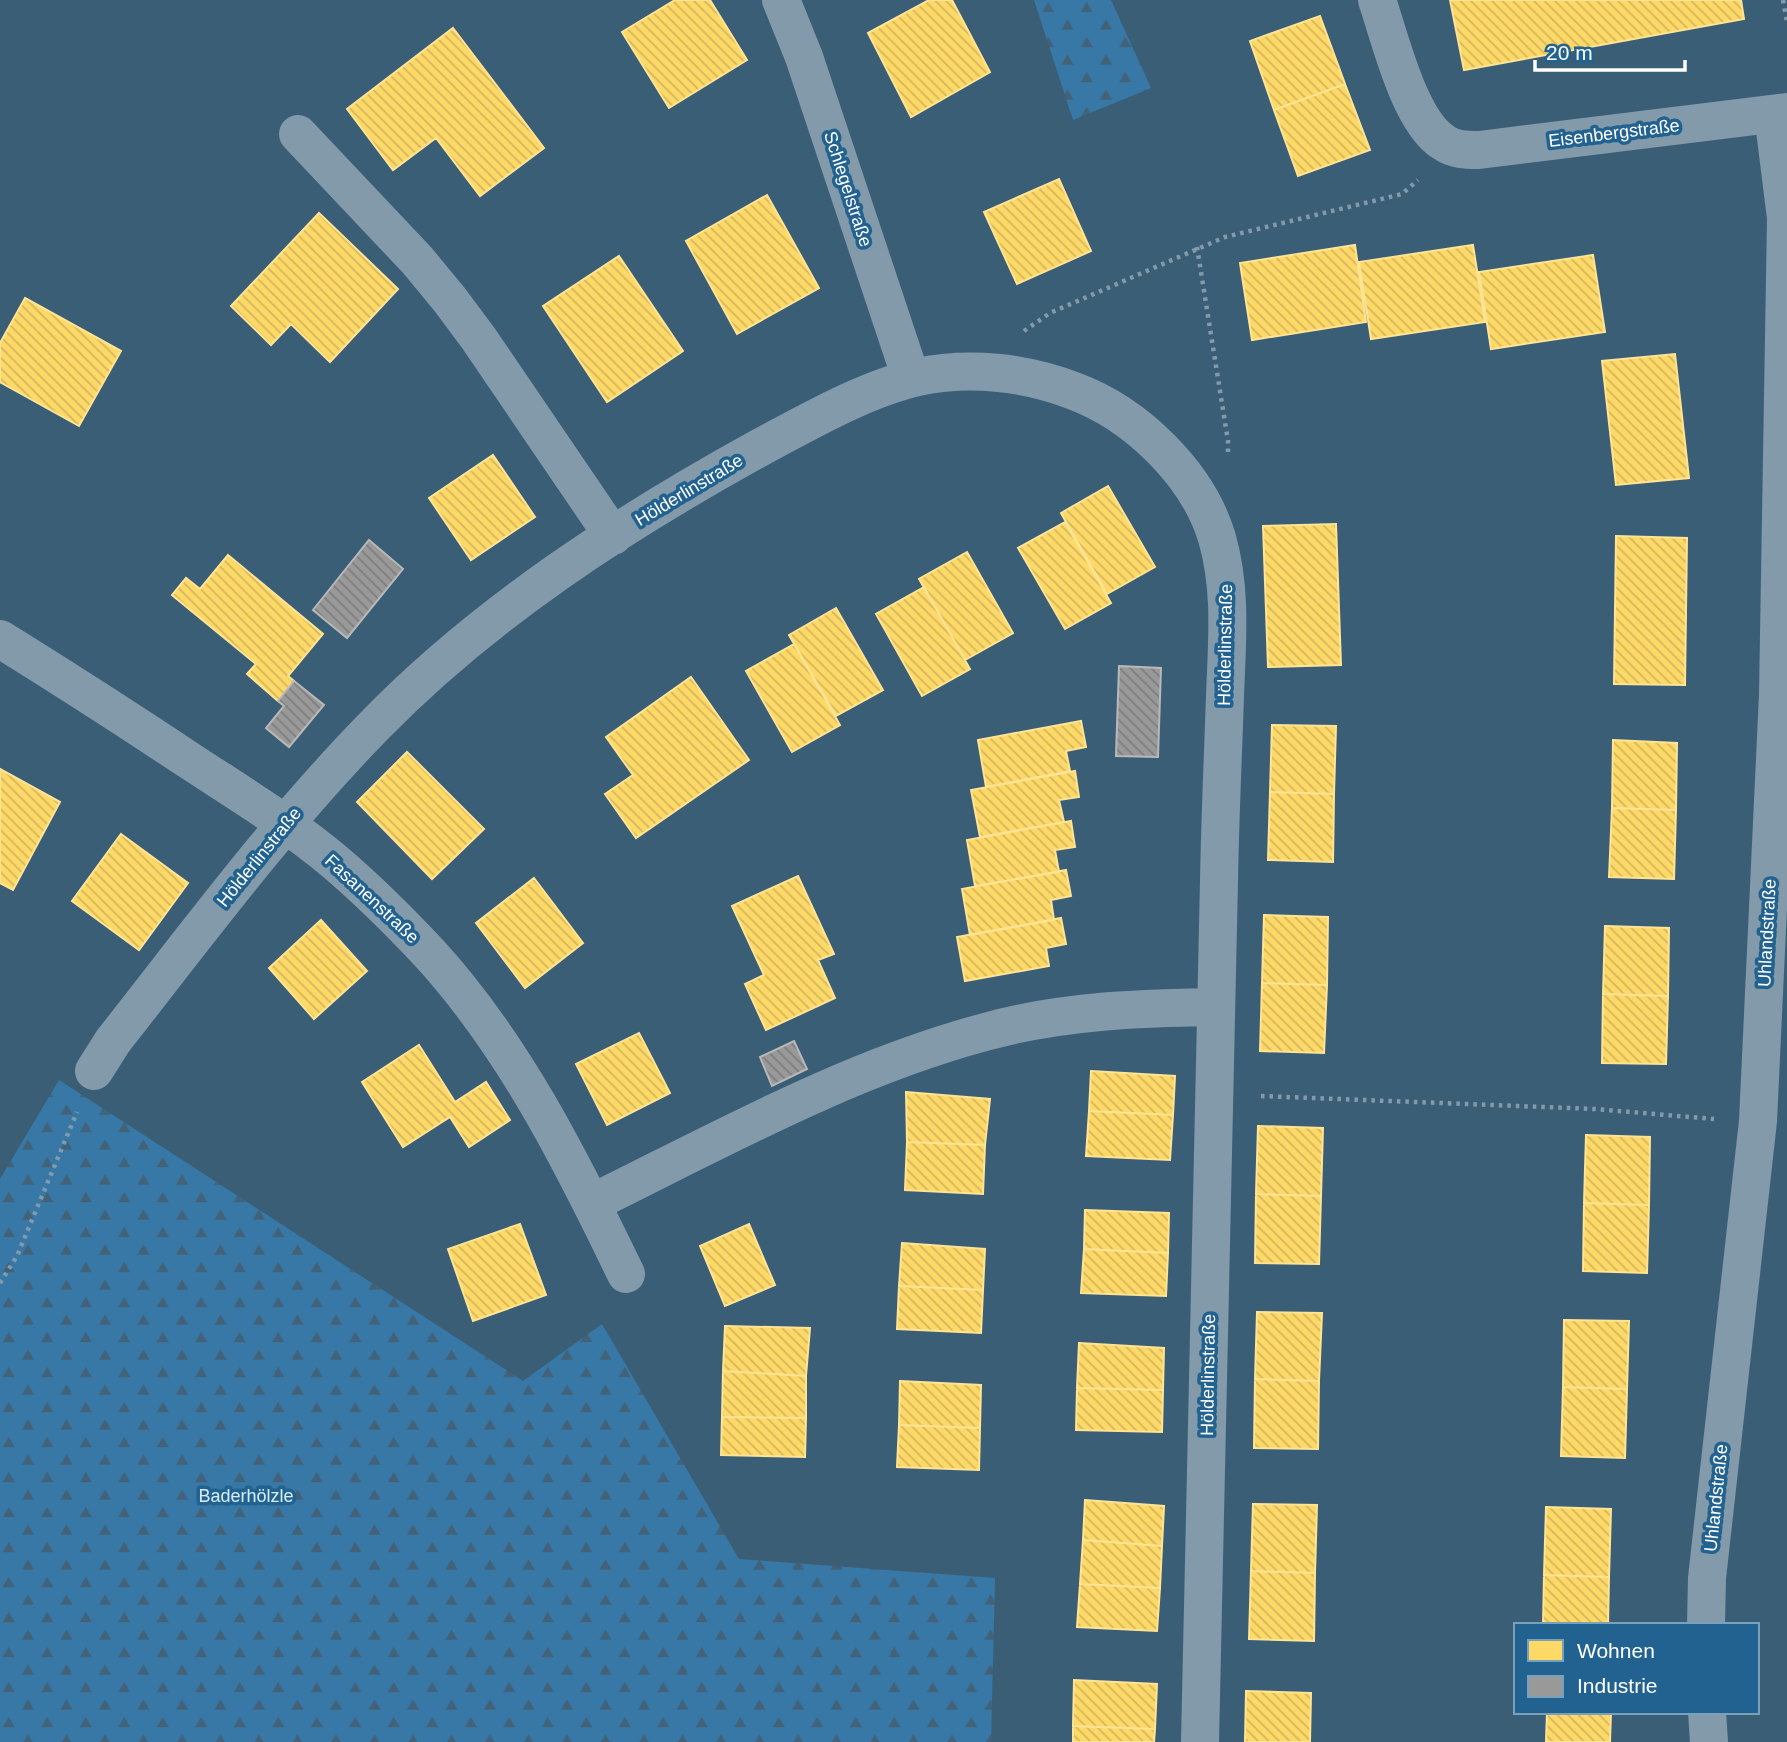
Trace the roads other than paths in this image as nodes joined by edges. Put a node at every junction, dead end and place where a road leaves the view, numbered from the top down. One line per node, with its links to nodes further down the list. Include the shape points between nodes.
1 (781, 0): 5 (street, Schlegelstraße)
2 (1377, 0): 3 (street, Eisenbergstraße, via 1410,96 1428,127 1455,149 1479,150)
3 (1780, 113): 8 (street, Uhlandstraße, via 1786,218)
4 (298, 134): 6 (street, via 450,300)
5 (911, 378): 6 (street, Hölderlinstraße, via 790,431); 10 (street, Hölderlinstraße, via 966,372 1015,375 1090,397 1153,443 1200,498 1211,519 1229,597)
6 (612, 536): 9 (street, Hölderlinstraße, via 508,609 425,677)
7 (0, 639): 9 (street, Fasanenstraße)
8 (1782, 695): 14 (street, Uhlandstraße, via 1758,1121 1707,1578)
9 (285, 823): 11 (street, Hölderlinstraße); 12 (street, Fasanenstraße, via 335,862 439,965 513,1066)
10 (1216, 1007): 12 (street, via 1104,1012 974,1035 876,1068 785,1108); 16 (street, Hölderlinstraße)
11 (94, 1071)
12 (592, 1203): 13 (street, Fasanenstraße)
13 (626, 1274)
14 (1706, 1623)
15 (1707, 1714): 17 (street)
16 (1200, 1742)
17 (1709, 1742)

